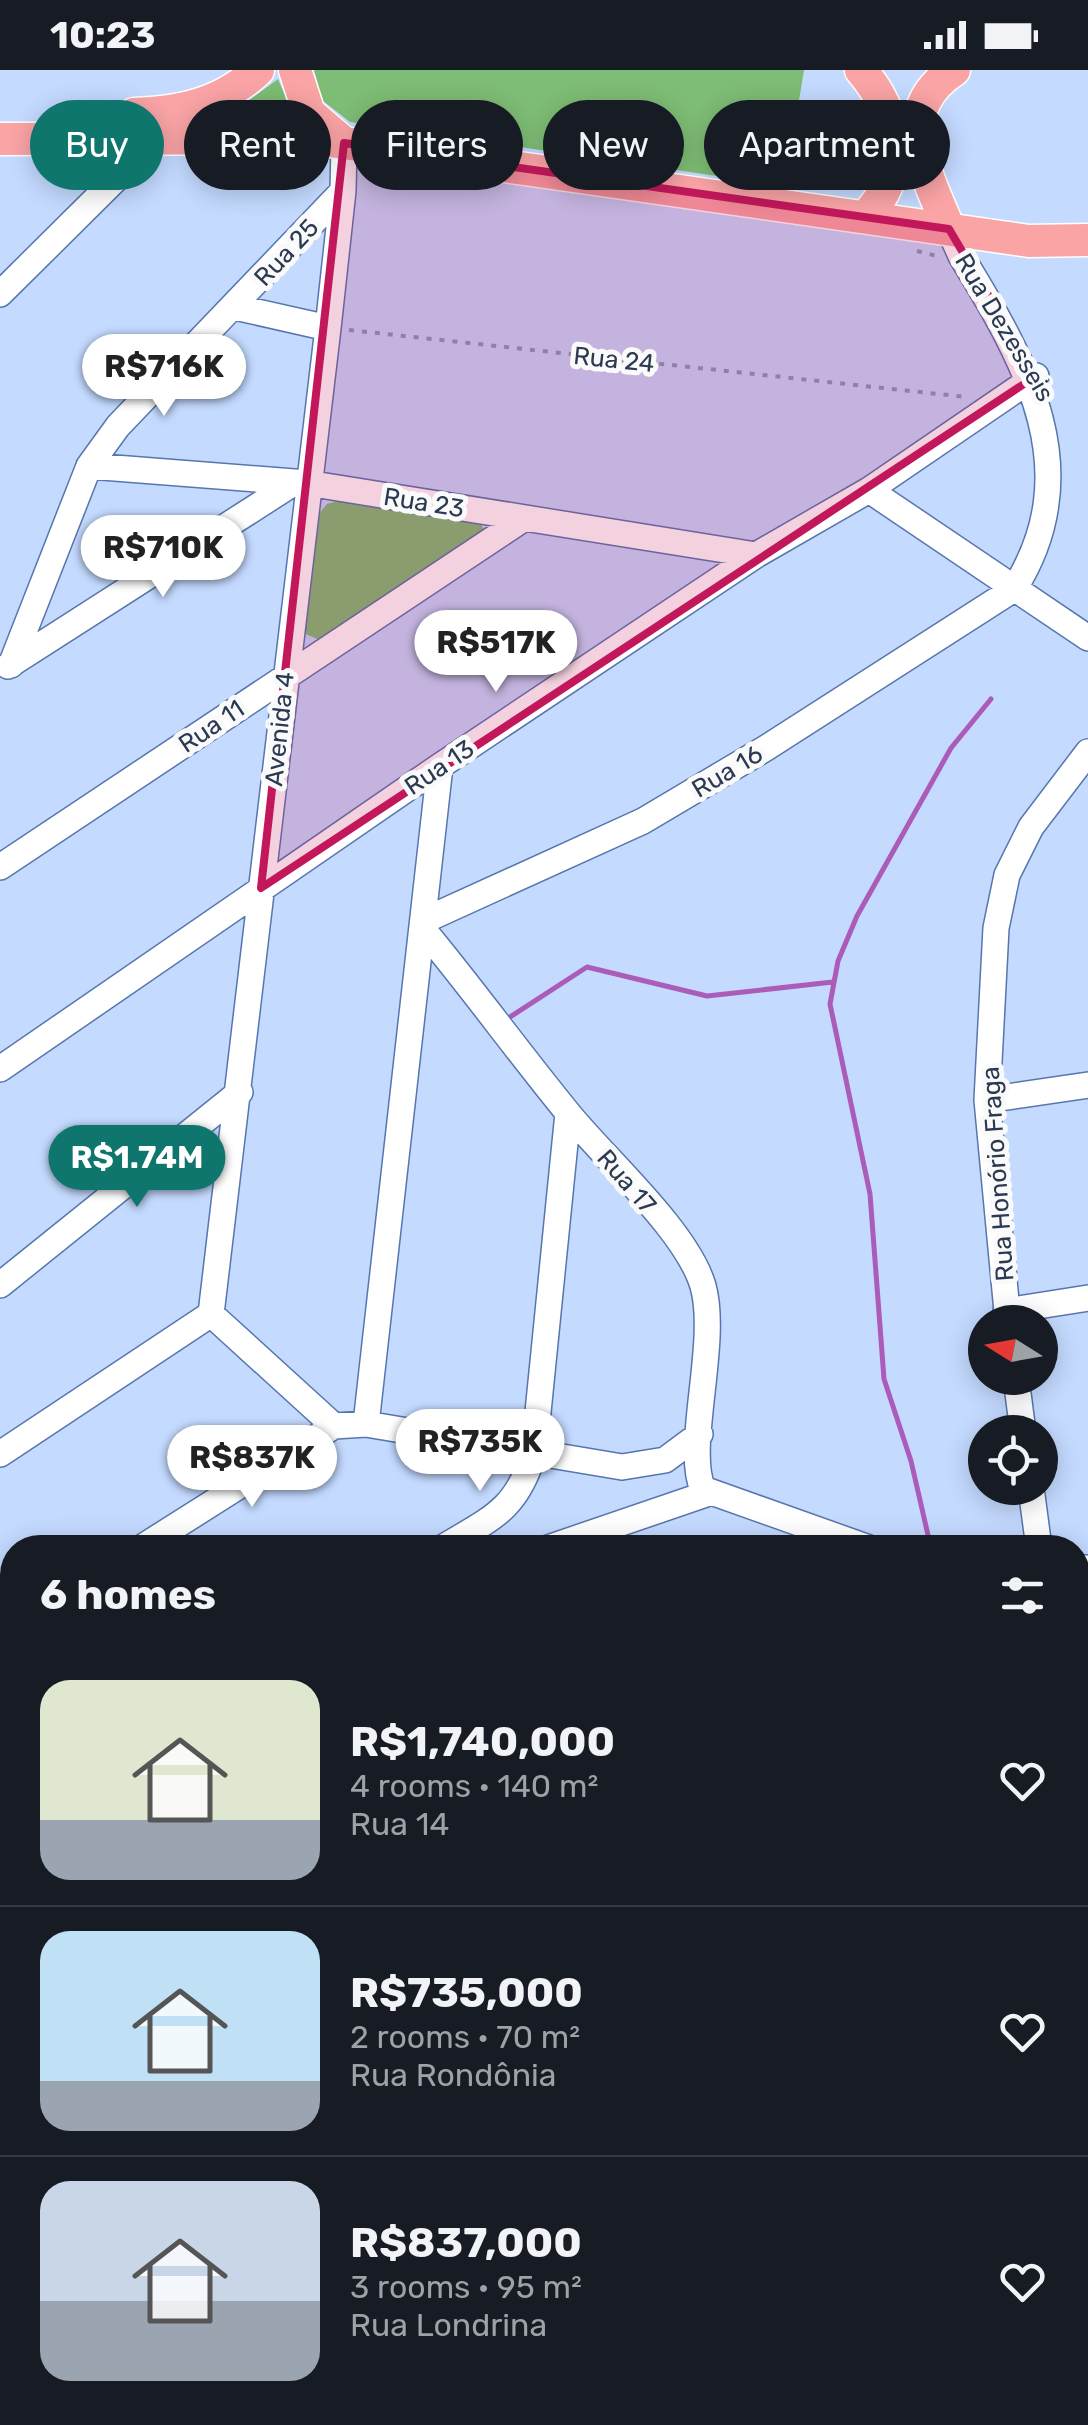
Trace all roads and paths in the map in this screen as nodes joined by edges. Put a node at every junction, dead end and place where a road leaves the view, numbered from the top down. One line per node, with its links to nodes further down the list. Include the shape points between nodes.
1 (258, 70): 5 (main road, via 202,106 170,114)
2 (295, 70): 9 (main road, via 309,113)
3 (861, 70): 12 (main road, via 880,95 895,146 888,184)
4 (954, 70): 13 (main road, via 928,90 918,122 926,170)
5 (0, 116)
6 (164, 135): 9 (main road)
7 (30, 138): 8 (main road)
8 (0, 139)
9 (344, 143): 11 (street, Avenida 4); 12 (main road)
10 (105, 190): 15 (street)
11 (344, 190): 16 (street, Rua 25); 17 (street, Avenida 4)
12 (867, 215): 13 (main road)
13 (950, 229): 14 (main road, via 1029,241); 18 (street, Rua Dezesseis)
14 (1088, 240)
15 (0, 294)
16 (234, 308): 17 (street); 20 (street, Rua 25, via 118,426)
17 (328, 328): 19 (path, Rua 24); 21 (street, Avenida 4)
18 (1036, 376): 19 (street, Rua 13); 25 (street, Rua Dezesseis, via 1055,411 1066,456 1062,510 1041,560)
19 (996, 400): 22 (street, Rua 13)
20 (89, 466): 21 (street, Rua 23); 27 (street, Rua 25)
21 (301, 482): 23 (street, Rua 23); 27 (street); 28 (street, Avenida 4)
22 (870, 490): 24 (street, Rua 13); 25 (street)
23 (523, 519): 24 (street, Rua 23); 28 (street, Rua 11)
24 (756, 556): 30 (street, Rua 13)
25 (1014, 590): 26 (street); 33 (street, Rua 16, via 643,821)
26 (1088, 638)
27 (5, 668)
28 (284, 678): 31 (street, Rua 11); 32 (street, Avenida 4)
29 (1088, 752): 37 (street, Rua Honório Fraga, via 1031,826 1007,876 996,928)
30 (440, 766): 32 (street, Rua 13); 33 (street)
31 (0, 868)
32 (261, 888): 34 (street, Rua 13); 36 (street, Avenida 4)
33 (422, 925): 38 (street, Rua 17); 44 (street)
34 (0, 1069)
35 (1088, 1086): 37 (street)
36 (240, 1092): 39 (street); 43 (street, Avenida 4)
37 (987, 1100): 41 (street, Rua Honório Fraga)
38 (568, 1112): 46 (street, Rua 17, via 680,1242 702,1283 710,1323); 47 (street)
39 (0, 1286)
40 (1088, 1298): 42 (street)
41 (1006, 1305)
42 (1058, 1305)
43 (211, 1314): 45 (street); 48 (street)
44 (366, 1424): 45 (street); 47 (street)
45 (334, 1426): 51 (street)
46 (700, 1434): 47 (street, via 666,1460 646,1466); 49 (street, Rua 17)
47 (534, 1452): 52 (street, via 516,1498)
48 (0, 1454)
49 (704, 1487): 53 (street); 54 (street)
50 (1034, 1505): 55 (street)
51 (162, 1535)
52 (464, 1535)
53 (581, 1535)
54 (834, 1535)
55 (1038, 1535)

